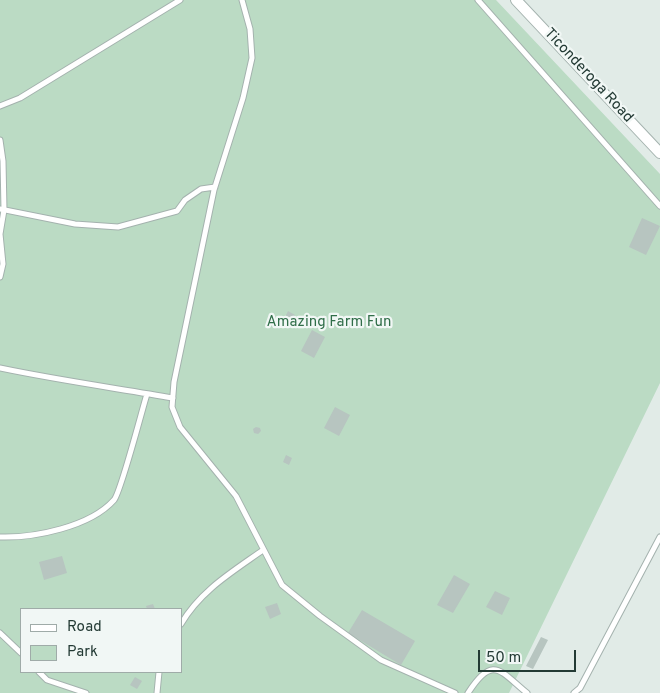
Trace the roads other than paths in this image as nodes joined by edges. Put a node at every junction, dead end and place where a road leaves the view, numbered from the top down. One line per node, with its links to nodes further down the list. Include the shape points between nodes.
1 (180, 0): 5 (lane, via 20,98)
2 (242, 0): 8 (lane, via 250,29 252,58)
3 (478, 0): 9 (lane)
4 (516, 0): 7 (street, Ticonderoga Road)
5 (0, 106)
6 (0, 140): 10 (lane)
7 (660, 153)
8 (215, 187): 10 (lane, via 201,189 185,200 177,211 118,227 75,224); 14 (lane)
9 (660, 206)
10 (2, 209): 11 (lane, via 0,234 4,264)
11 (0, 278)
12 (0, 368): 13 (lane)
13 (147, 394): 14 (lane); 15 (lane, via 116,499 73,525 37,535)
14 (173, 398): 17 (lane, via 172,408 180,427 236,496)
15 (0, 537)
16 (660, 537): 28 (lane, via 580,688)
17 (263, 550): 18 (lane, via 210,588 190,608); 25 (lane, via 282,585 320,616 381,660)
18 (182, 622)
19 (0, 633): 20 (lane)
20 (20, 652)
21 (40, 673): 23 (lane, via 47,680)
22 (159, 673): 24 (lane)
23 (86, 693)
24 (157, 693)
25 (455, 693)
26 (468, 693): 27 (lane, via 480,675 490,670 505,672)
27 (527, 693)
28 (574, 693)

